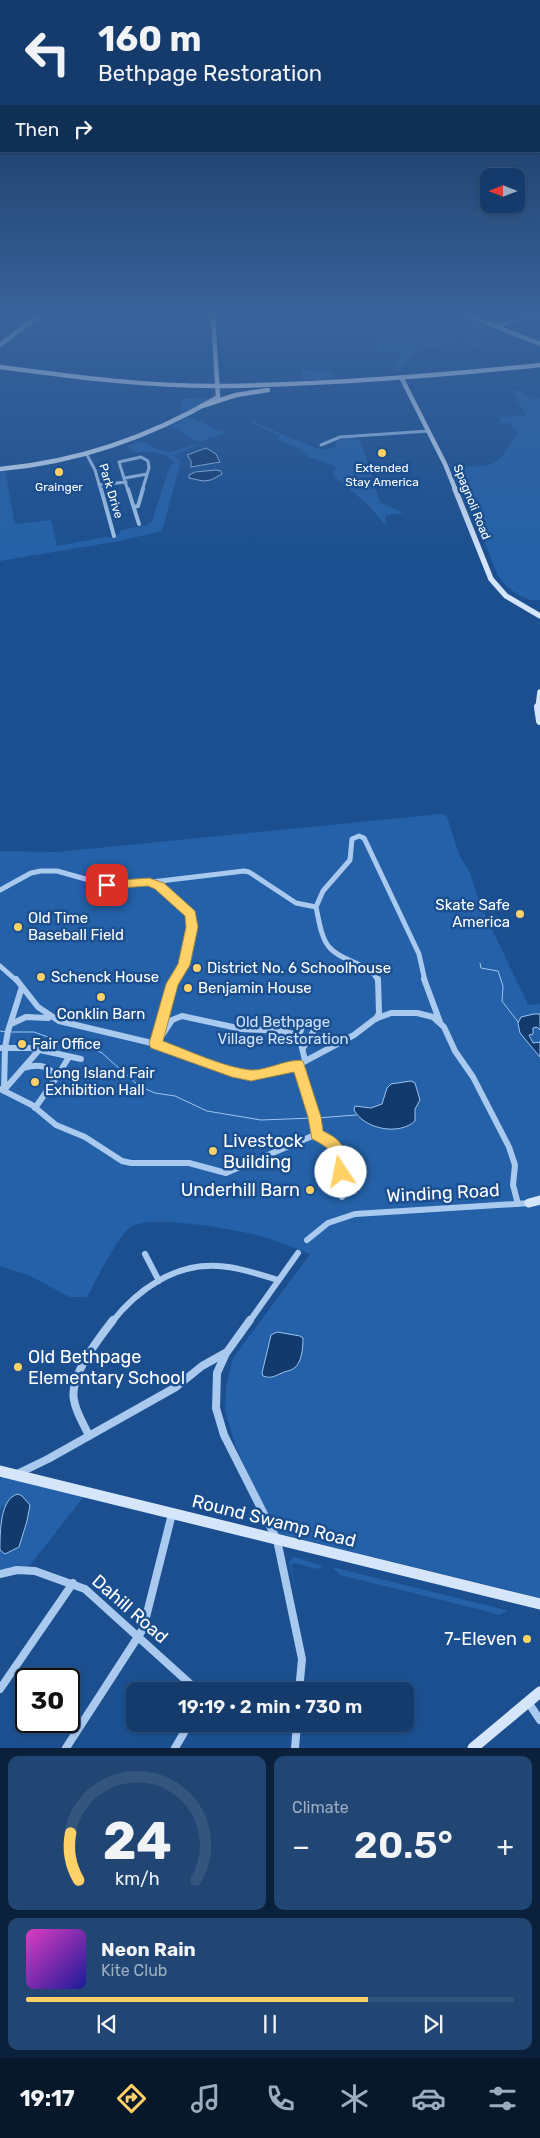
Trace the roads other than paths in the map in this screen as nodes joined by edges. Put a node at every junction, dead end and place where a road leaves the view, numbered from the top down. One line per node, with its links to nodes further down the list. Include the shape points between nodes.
1 (217, 398): 4 (main road)
2 (230, 398): 4 (main road)
3 (412, 398): 5 (main road, Spagnoli Road)
4 (202, 406): 7 (main road, via 141,437)
5 (430, 431): 6 (street, via 340,437); 15 (main road, Spagnoli Road, via 494,583 506,596)
6 (321, 445)
7 (86, 453): 8 (main road, via 33,466); 11 (street, Park Drive, via 93,463)
8 (0, 469)
9 (147, 474): 10 (street); 10 (street, via 149,464 138,457 120,462); 12 (street, via 138,506)
10 (126, 481): 11 (street); 12 (street)
11 (100, 486): 14 (street, Park Drive)
12 (134, 507): 13 (street)
13 (139, 524)
14 (114, 536)
15 (540, 616)
16 (540, 692): 17 (main road)
17 (540, 719)
18 (168, 880): 19 (street); 21 (street, via 163,883); 22 (street, via 244,871 296,902)
19 (149, 882): 20 (street, via 107,885 58,871 42,870); 21 (street)
20 (0, 890)
21 (164, 890): 29 (street, via 191,914 192,920 184,965 172,984)
22 (316, 907): 25 (street, via 328,947 338,956 372,971 378,979); 30 (street, via 323,891 350,860 352,839 364,838 419,954 423,976)
23 (1, 969): 24 (street, via 14,976)
24 (22, 987): 27 (street, via 37,1008); 32 (street)
25 (378, 1004): 26 (street); 28 (street, via 379,1013)
26 (390, 1013): 28 (street); 30 (street, via 417,1013)
27 (53, 1019): 32 (street, via 26,1017); 34 (street)
28 (375, 1019): 40 (street, via 324,1053)
29 (163, 1021): 31 (street); 34 (street)
30 (440, 1022): 50 (street, via 455,1052 482,1092 509,1147)
31 (171, 1023): 33 (street, via 182,1016 242,1029); 34 (street)
32 (9, 1030): 35 (street)
33 (297, 1035): 36 (street); 36 (street, via 303,1023 314,1025)
34 (156, 1044): 41 (street, via 251,1076)
35 (3, 1048): 37 (street); 44 (street)
36 (303, 1048): 40 (street)
37 (38, 1050): 38 (street); 42 (street)
38 (69, 1057): 39 (street); 43 (street)
39 (81, 1059)
40 (305, 1060): 41 (street)
41 (298, 1065): 46 (street)
42 (24, 1068): 43 (street, via 44,1065); 44 (street)
43 (56, 1078): 45 (street)
44 (2, 1090): 45 (street)
45 (35, 1108): 46 (street, via 56,1124 85,1137 122,1161 190,1163 218,1173 226,1173)
46 (317, 1134): 47 (street, via 338,1150)
47 (342, 1196)
48 (540, 1202): 49 (main road)
49 (529, 1203): 50 (street, Winding Road)
50 (518, 1204): 51 (street, Winding Road, via 354,1214 324,1223)
51 (307, 1240)
52 (298, 1253): 54 (street)
53 (145, 1254): 55 (street)
54 (278, 1280): 55 (street, via 210,1266 181,1271); 56 (street)
55 (159, 1281): 57 (street, via 114,1317 75,1380 74,1399)
56 (227, 1352): 57 (street, via 202,1366 176,1388); 61 (street, via 217,1373 216,1408 224,1435)
57 (89, 1436): 59 (street)
58 (0, 1471): 59 (main road, Round Swamp Road)
59 (15, 1475): 60 (main road, Round Swamp Road)
60 (172, 1514): 61 (main road, Round Swamp Road); 65 (street, via 146,1618)
61 (277, 1540): 64 (main road, Round Swamp Road); 67 (street, via 302,1659)
62 (0, 1574): 63 (street, Dahill Road, via 19,1570)
63 (73, 1583): 65 (street, Dahill Road, via 85,1589); 68 (street)
64 (540, 1604)
65 (138, 1636): 66 (street, Dahill Road); 74 (street)
66 (188, 1682)
67 (300, 1682)
68 (0, 1689)
69 (540, 1692): 70 (main road)
70 (527, 1702): 71 (street); 77 (main road)
71 (540, 1720)
72 (184, 1732): 75 (street)
73 (296, 1732): 76 (street)
74 (66, 1748)
75 (175, 1748)
76 (295, 1748)
77 (473, 1748)

